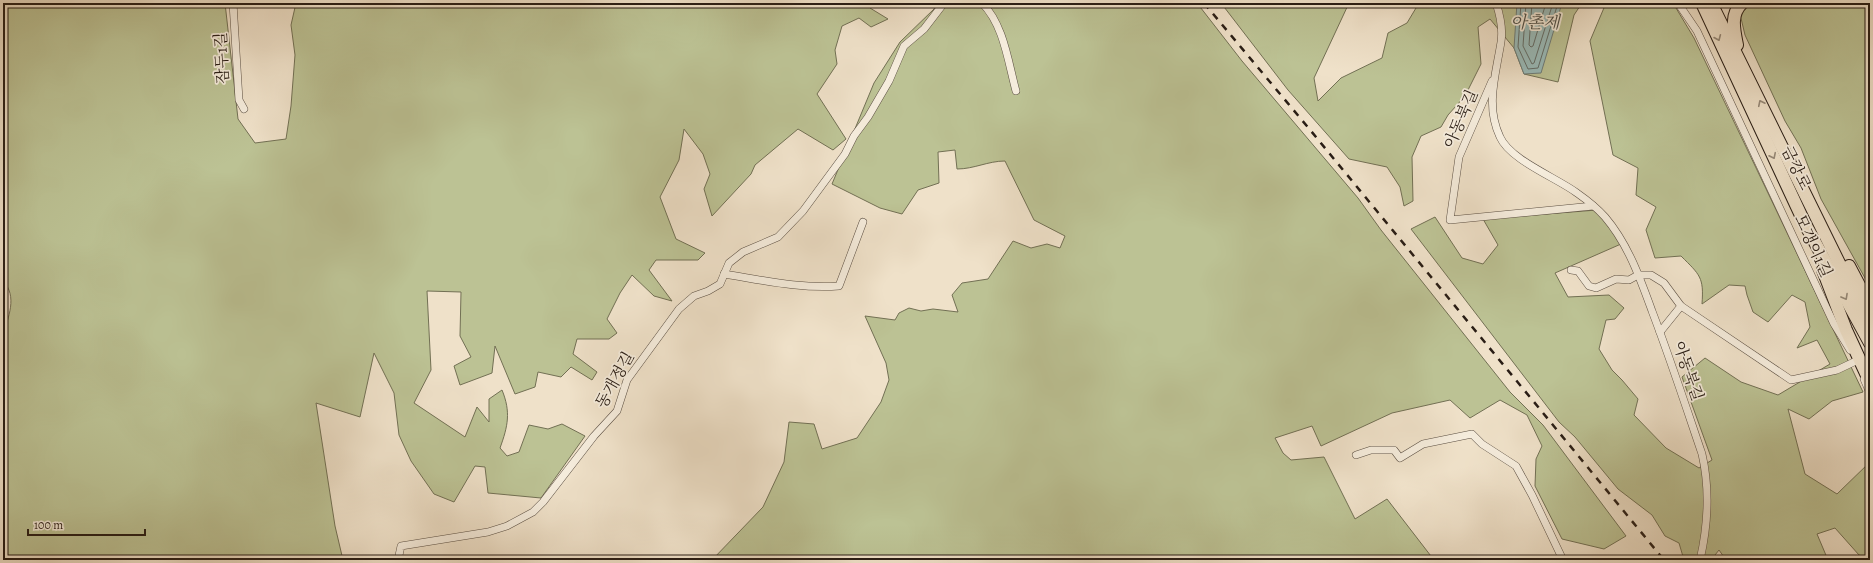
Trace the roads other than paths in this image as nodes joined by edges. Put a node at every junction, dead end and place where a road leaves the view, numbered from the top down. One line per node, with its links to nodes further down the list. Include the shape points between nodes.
1 (233, 3): 13 (street, 잠두1길, via 239,100)
2 (944, 3): 19 (street, 동개정길, via 924,29 904,46 888,82 868,117 806,208 778,237 743,252 729,263)
3 (982, 3): 12 (street, via 996,23 1003,40)
4 (1496, 3): 11 (street, 아동북길, via 1500,16 1501,40)
5 (1678, 3): 26 (street, 모갱이1길, via 1697,32 1834,324)
6 (1702, 3): 16 (highway, 금강로, one-way to 16)
7 (1711, 3): 10 (highway, 금강로)
8 (1727, 3): 9 (highway)
9 (1742, 3): 10 (highway, via 1736,9 1734,32)
10 (1743, 65): 17 (highway, 금강로, one-way to 10)
11 (1493, 78): 14 (street, 아동북길, via 1493,122 1501,139 1518,156 1578,193); 14 (street, 아동북길, via 1459,157 1450,220)
12 (1016, 91)
13 (244, 109)
14 (1593, 206): 20 (street, 아동북길, via 1622,240)
15 (863, 222): 19 (street, via 839,286 821,287)
16 (1805, 224): 25 (highway, 금강로, one-way to 25); 27 (highway, via 1846,330)
17 (1819, 226): 22 (highway, via 1849,266); 23 (highway, 금강로)
18 (1571, 270): 20 (street, via 1578,271 1590,286 1596,288 1616,279 1629,280)
19 (724, 274): 30 (street, 동개정길, via 720,284 708,292 694,296 679,309 627,380 616,411 533,512 507,526 488,532 401,546)
20 (1638, 274): 21 (street, via 1651,275 1664,283); 24 (street, 아동북길)
21 (1681, 306): 24 (street); 26 (street, via 1791,380 1837,370)
22 (1870, 306)
23 (1870, 326)
24 (1660, 332): 32 (street, 아동북길, via 1706,471 1707,516)
25 (1870, 343)
26 (1856, 361): 28 (street, 모갱이1길)
27 (1870, 382)
28 (1870, 393)
29 (1356, 455): 31 (street, via 1371,450 1394,450 1400,458 1423,444 1472,434 1482,444 1516,466)
30 (398, 560)
31 (1563, 560)
32 (1700, 560)

